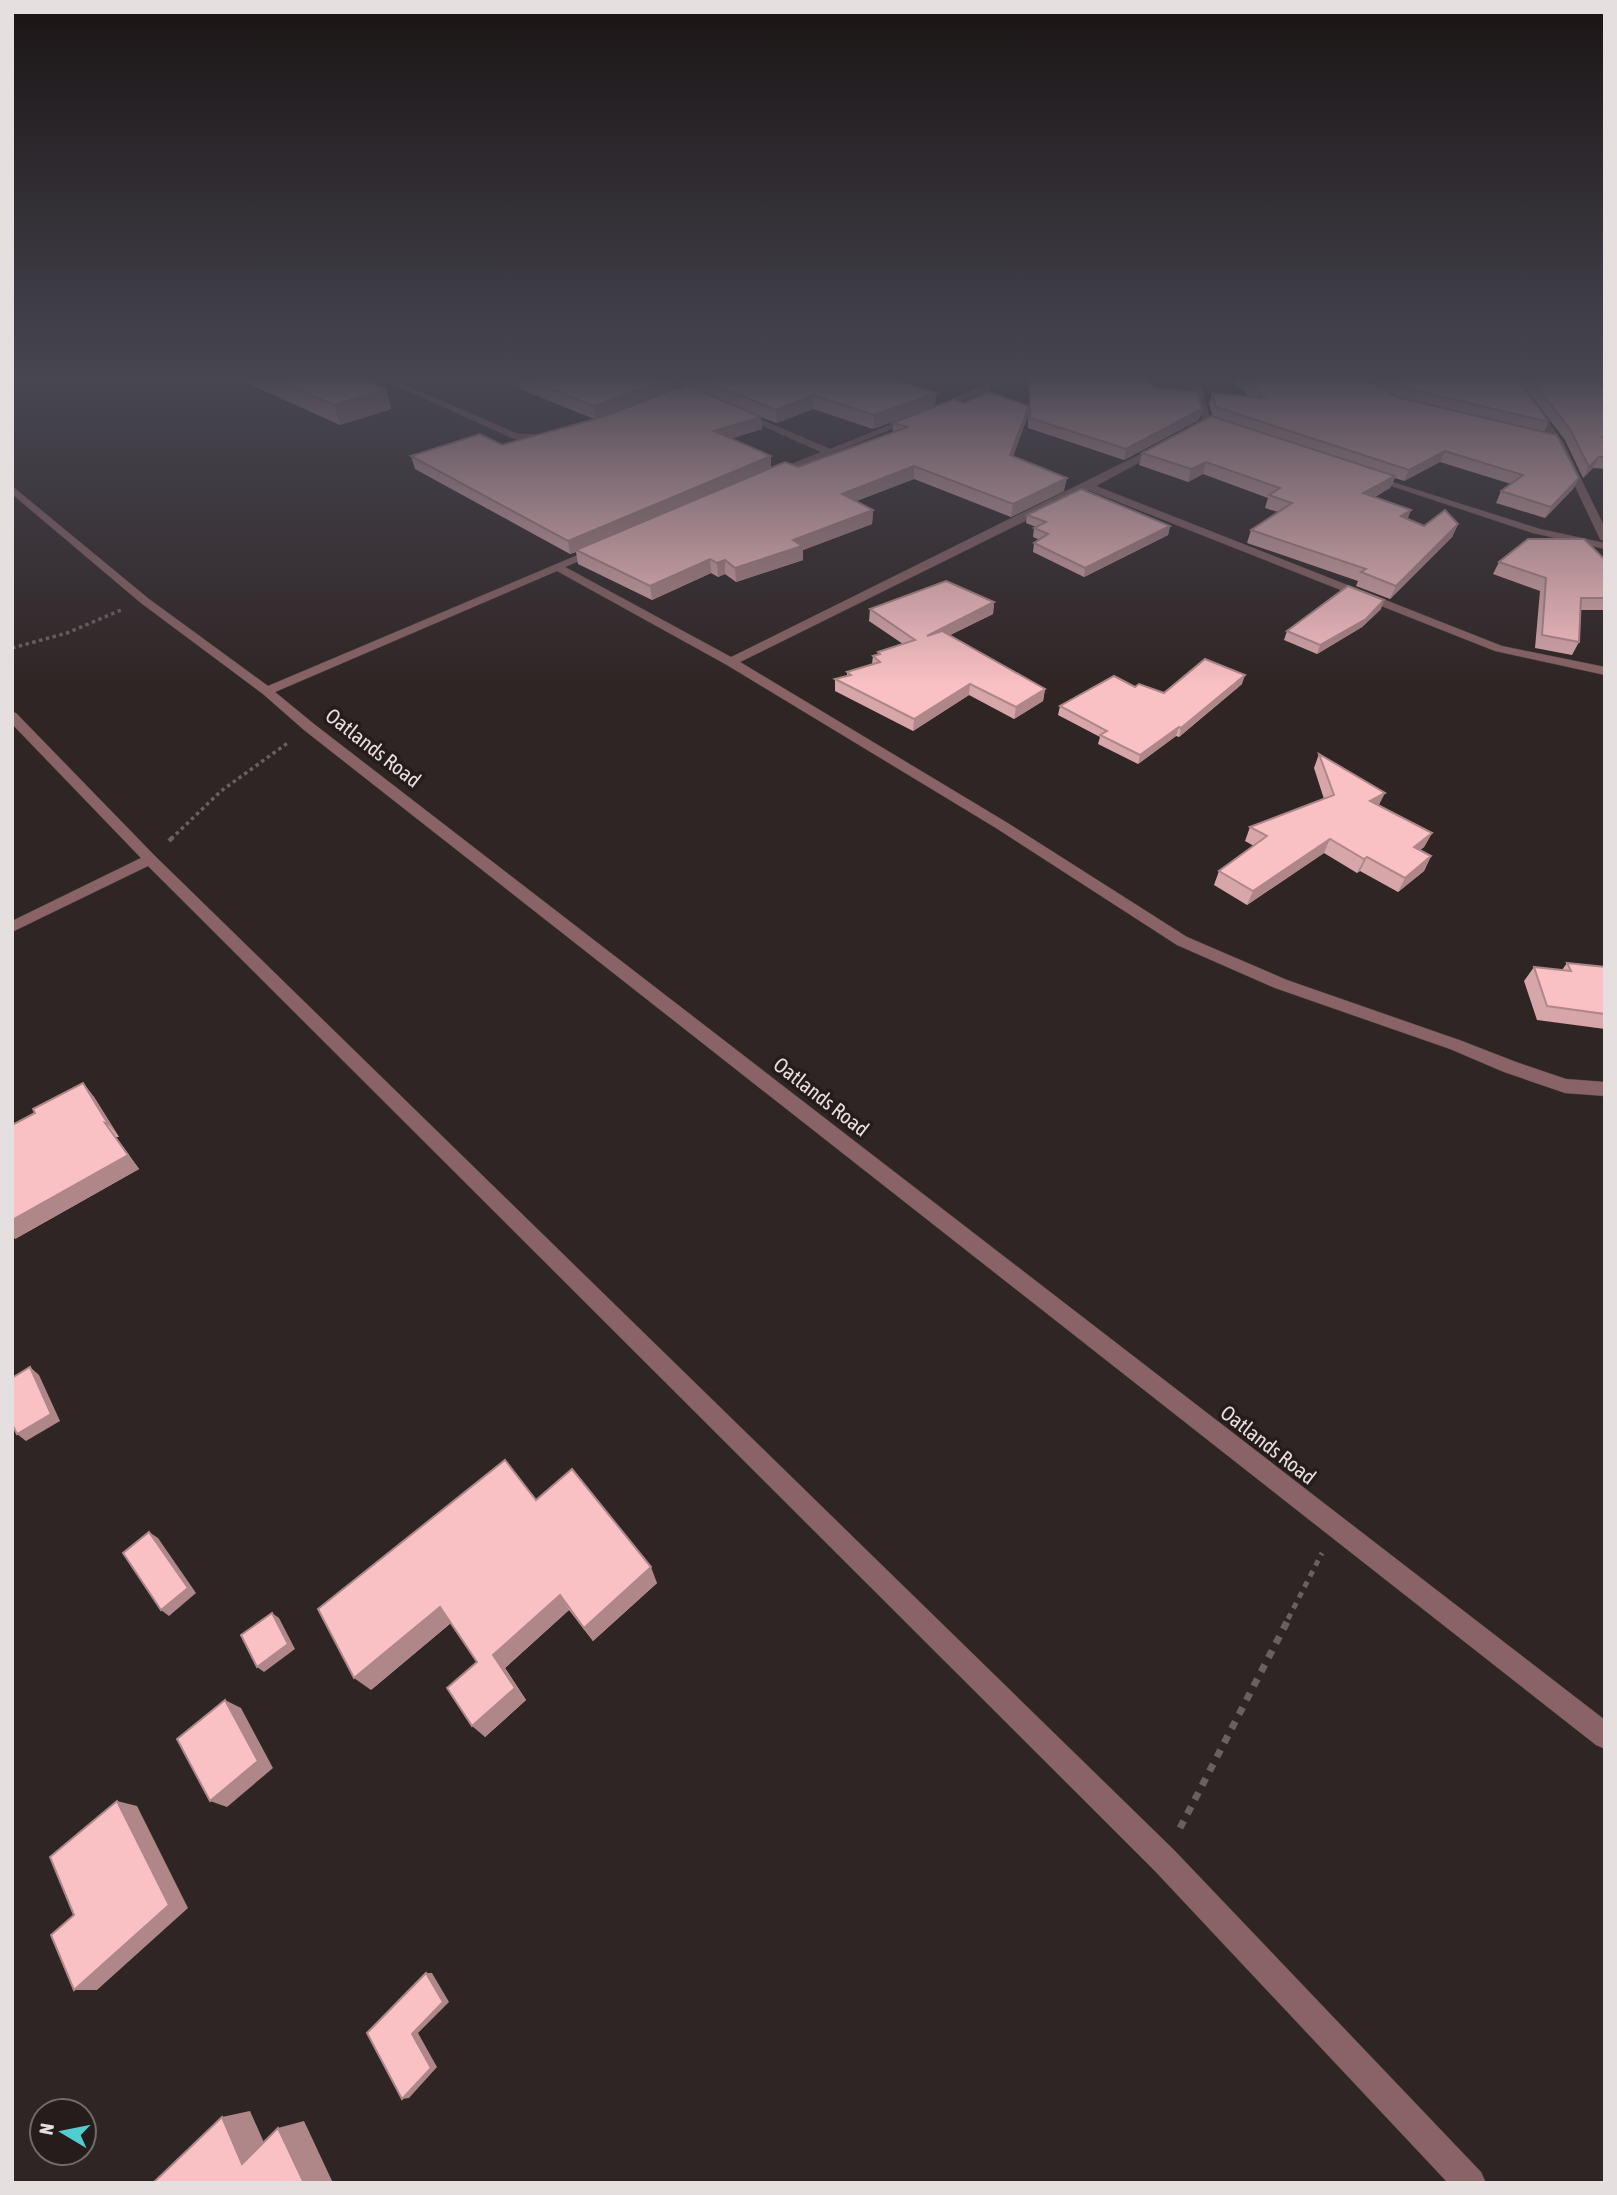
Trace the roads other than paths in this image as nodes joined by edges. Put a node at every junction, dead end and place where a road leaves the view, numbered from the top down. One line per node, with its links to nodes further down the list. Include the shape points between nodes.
1 (1095, 482): 4 (street)
2 (1390, 482): 7 (street, via 1537,531)
3 (1578, 482): 6 (street)
4 (1088, 486): 10 (street); 11 (street, via 1499,649)
5 (12, 489): 12 (street, Oatlands Road, via 145,601)
6 (1605, 538)
7 (1605, 545)
8 (606, 546): 9 (street)
9 (557, 567): 10 (street); 12 (street)
10 (730, 662): 16 (street, via 1001,825 1182,941 1281,984 1510,1067 1565,1086)
11 (1605, 671)
12 (267, 691): 17 (street, Oatlands Road)
13 (12, 716): 14 (street)
14 (150, 859): 15 (street); 18 (street, via 1164,1860)
15 (12, 927)
16 (1605, 1089)
17 (1605, 1736)
18 (1470, 2183)

